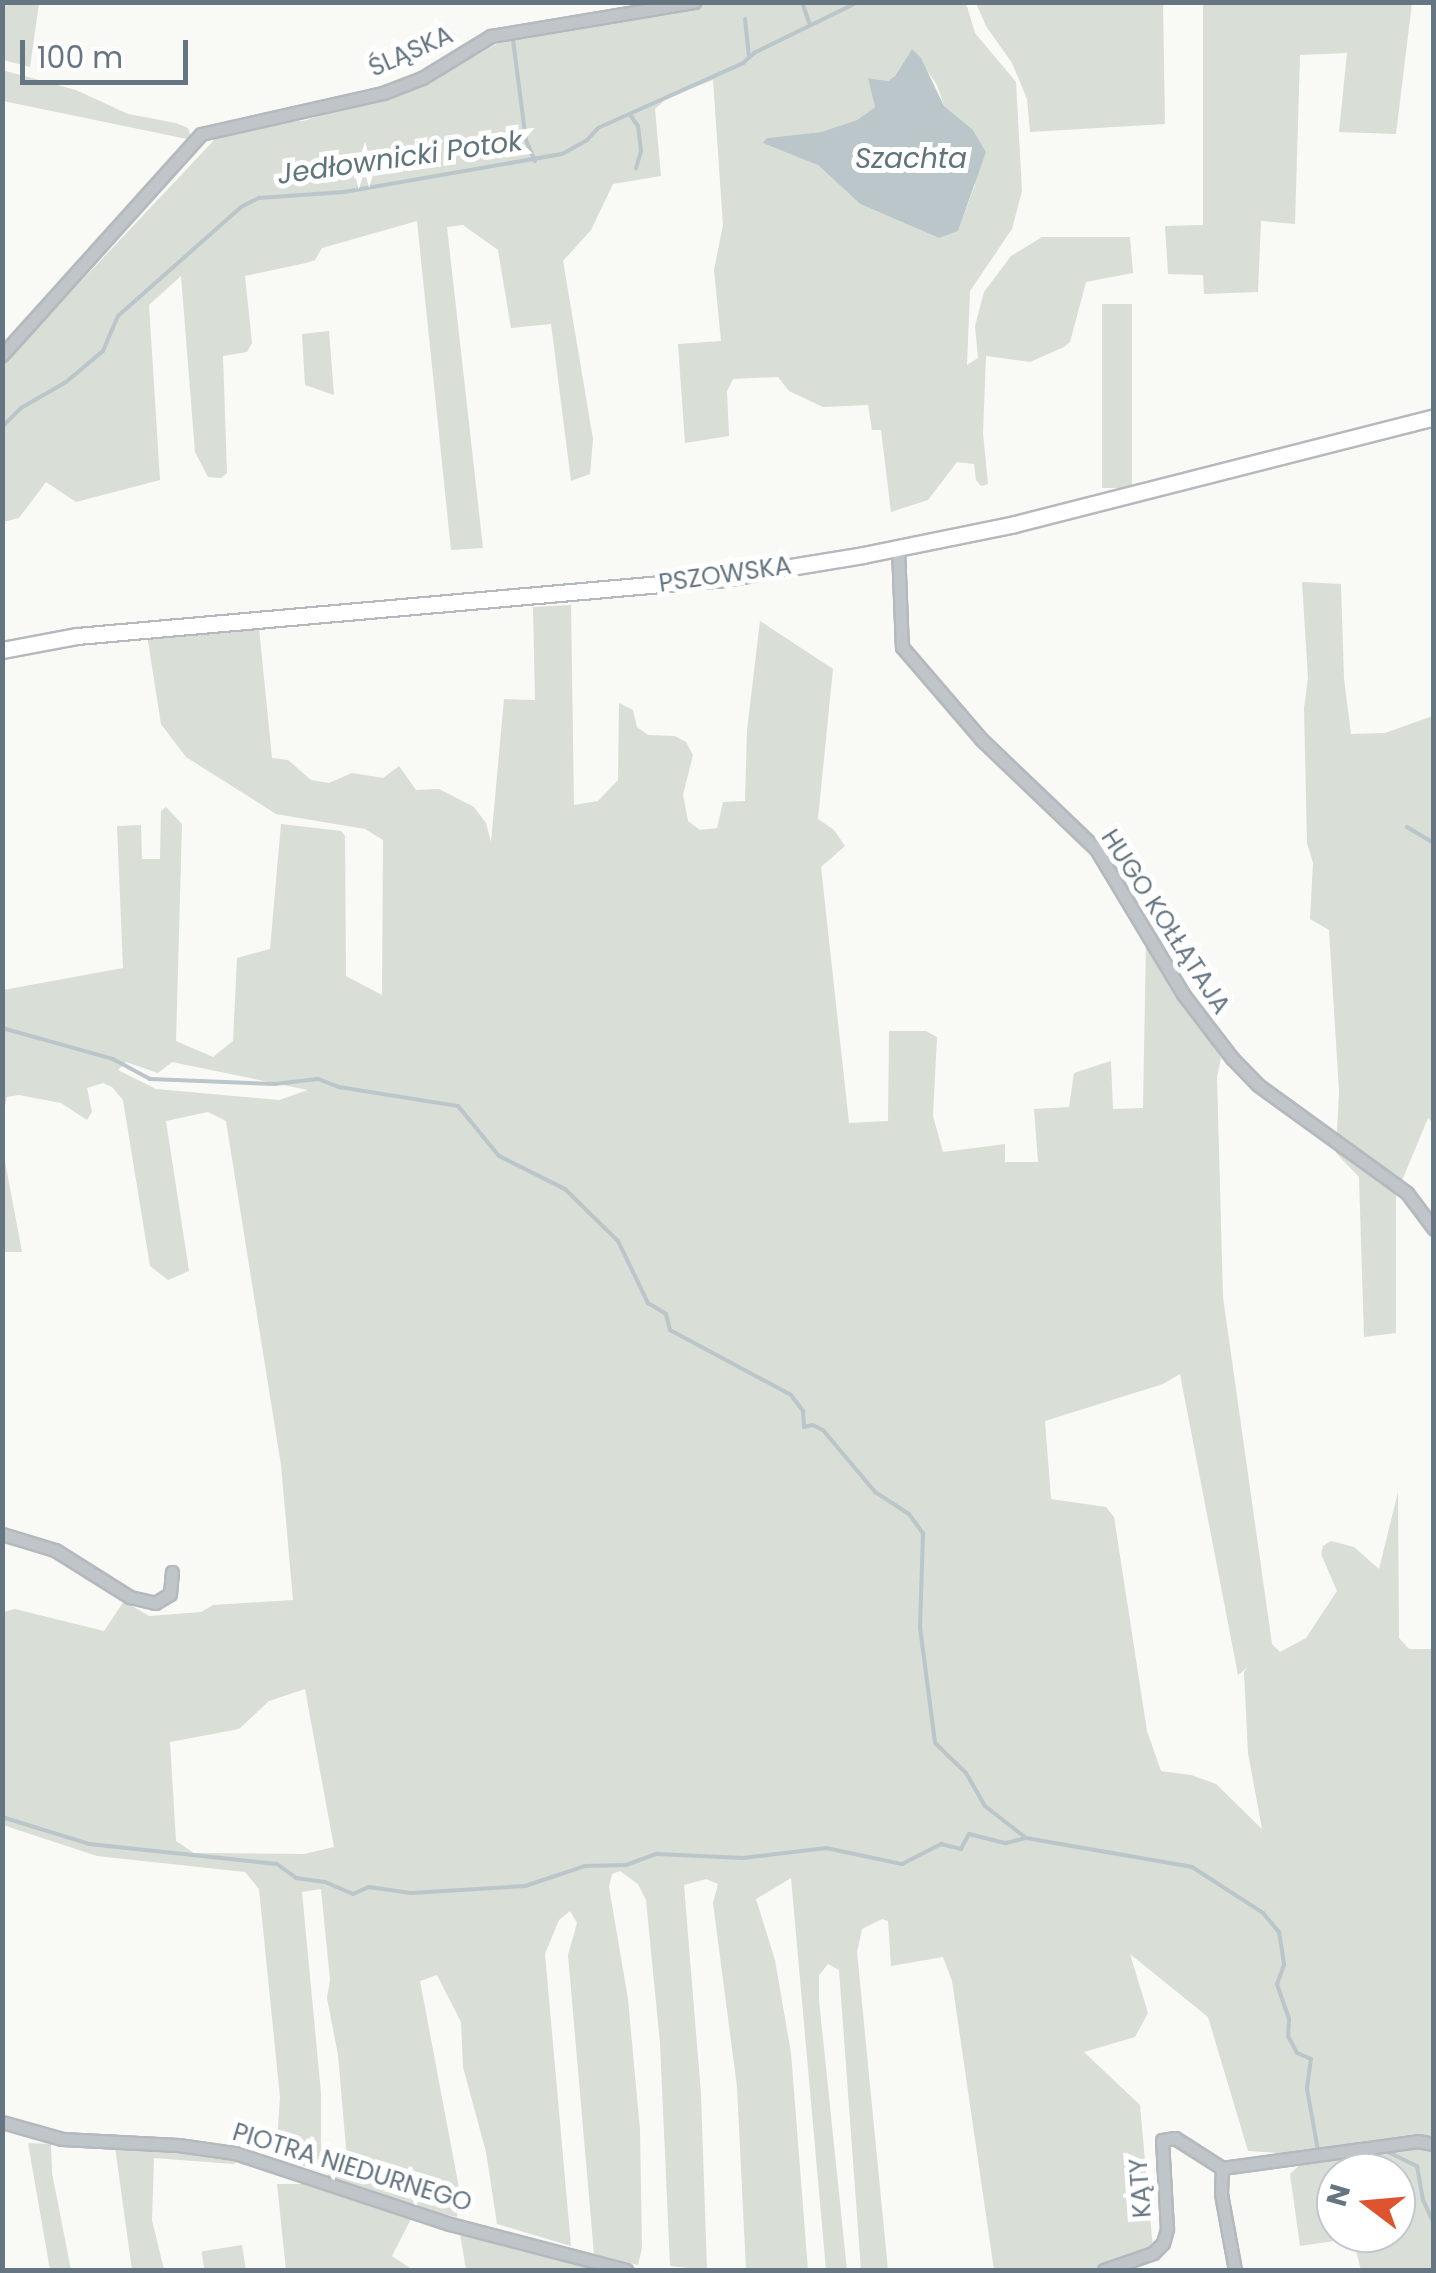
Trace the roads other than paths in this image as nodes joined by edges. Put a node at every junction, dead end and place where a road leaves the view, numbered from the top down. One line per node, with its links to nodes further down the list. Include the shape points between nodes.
1 (694, 2): 2 (street, ŚLĄSKA, via 492,36 422,78 382,93 202,134)
2 (2, 354)
3 (1434, 417): 4 (main road, PSZOWSKA)
4 (898, 549): 5 (main road, PSZOWSKA, via 718,579 76,636); 6 (street, HUGO KOŁŁĄTAJA, via 902,648 982,739 1096,850 1183,994 1232,1058 1258,1085 1407,1193)
5 (2, 650)
6 (1434, 1229)
7 (2, 1534): 8 (street, via 55,1550 130,1597 155,1603 170,1594)
8 (172, 1572)
9 (2, 2122): 12 (street, PIOTRA NIEDURNEGO, via 62,2139 204,2147 252,2158 450,2224)
10 (1434, 2144): 11 (street)
11 (1222, 2168): 13 (street, KĄTY, via 1175,2138 1162,2140 1163,2243); 14 (street)
12 (626, 2270)
13 (1104, 2270)
14 (1235, 2270)

